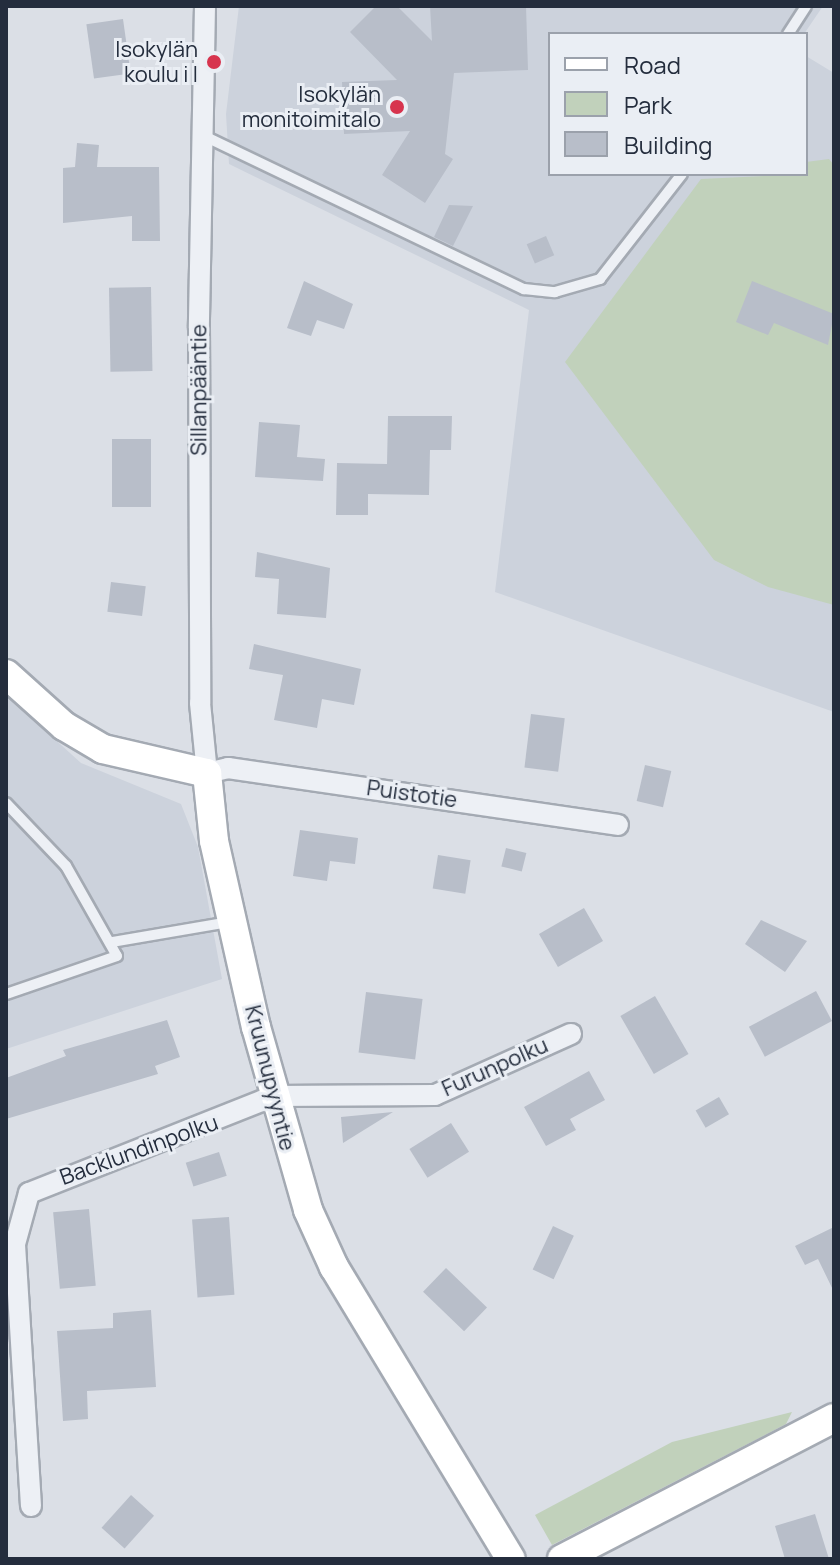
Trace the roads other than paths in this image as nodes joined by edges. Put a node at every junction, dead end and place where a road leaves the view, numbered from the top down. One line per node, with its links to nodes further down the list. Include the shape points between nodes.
1 (205, 6): 4 (street, Sillanpääntie)
2 (806, 6): 3 (lane)
3 (789, 32)
4 (199, 134): 5 (lane, via 524,289 555,292 600,279); 7 (street, Sillanpääntie, via 200,703)
5 (680, 176)
6 (6, 674): 7 (street, via 64,726 103,749)
7 (207, 773): 9 (street, Puistotie, via 228,768); 10 (street, Kruunupyyntie)
8 (6, 803): 11 (lane, via 66,866)
9 (618, 825)
10 (233, 921): 11 (lane); 14 (street, Kruunupyyntie)
11 (112, 942): 12 (lane, via 117,956)
12 (6, 994)
13 (571, 1034): 14 (street, Furunpolku, via 435,1095)
14 (274, 1096): 16 (street, Backlundinpolku, via 29,1193 15,1244); 17 (street, Kruunupyyntie, via 334,1267)
15 (834, 1418): 18 (street)
16 (31, 1506)
17 (511, 1559)
18 (562, 1559)

